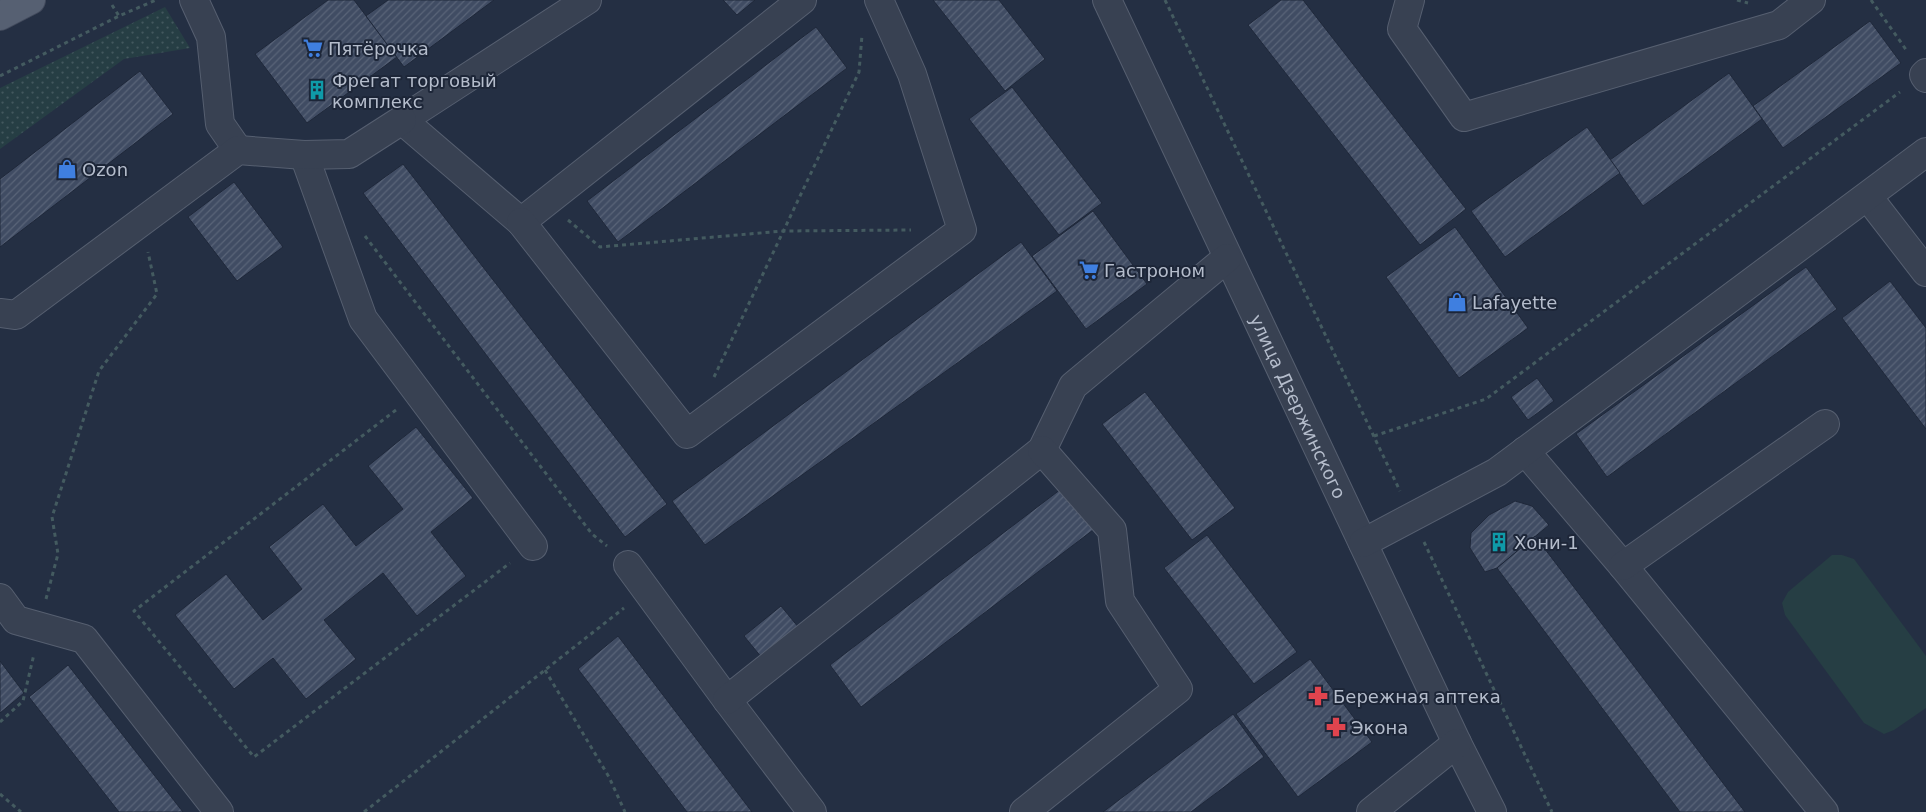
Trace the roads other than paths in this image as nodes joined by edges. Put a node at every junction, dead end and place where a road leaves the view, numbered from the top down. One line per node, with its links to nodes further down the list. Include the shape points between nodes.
1 (31, 0): 9 (main road)
2 (194, 0): 11 (street, via 211,37 220,124)
3 (586, 0): 10 (street)
4 (802, 0): 15 (street)
5 (879, 0): 15 (street, via 912,74 962,230 687,434)
6 (1107, 0): 16 (street, улица Дзержинского)
7 (1410, 0): 8 (street, via 1402,29 1464,117 1779,25)
8 (1811, 0)
9 (0, 16)
10 (402, 120): 13 (street, via 348,154); 15 (street)
11 (238, 150): 13 (street); 18 (street, via 16,315)
12 (1926, 152): 14 (street)
13 (304, 155): 23 (street, via 363,319)
14 (1868, 196): 17 (street); 21 (street)
15 (520, 222)
16 (1228, 258): 20 (street, via 1072,386); 22 (street, улица Дзержинского)
17 (1926, 272)
18 (0, 313)
19 (1825, 424): 25 (street)
20 (1042, 450): 27 (street); 31 (street, via 1112,530 1120,601 1178,689)
21 (1526, 451): 22 (street, via 1497,472); 25 (street)
22 (1363, 543): 28 (street, улица Дзержинского)
23 (533, 546)
24 (628, 565): 27 (street)
25 (1623, 566): 34 (street)
26 (0, 598): 29 (street, via 16,620 84,639)
27 (727, 700): 30 (street)
28 (1457, 743): 32 (street); 33 (street, улица Дзержинского)
29 (219, 812)
30 (812, 812)
31 (1024, 812)
32 (1371, 812)
33 (1492, 812)
34 (1824, 812)

